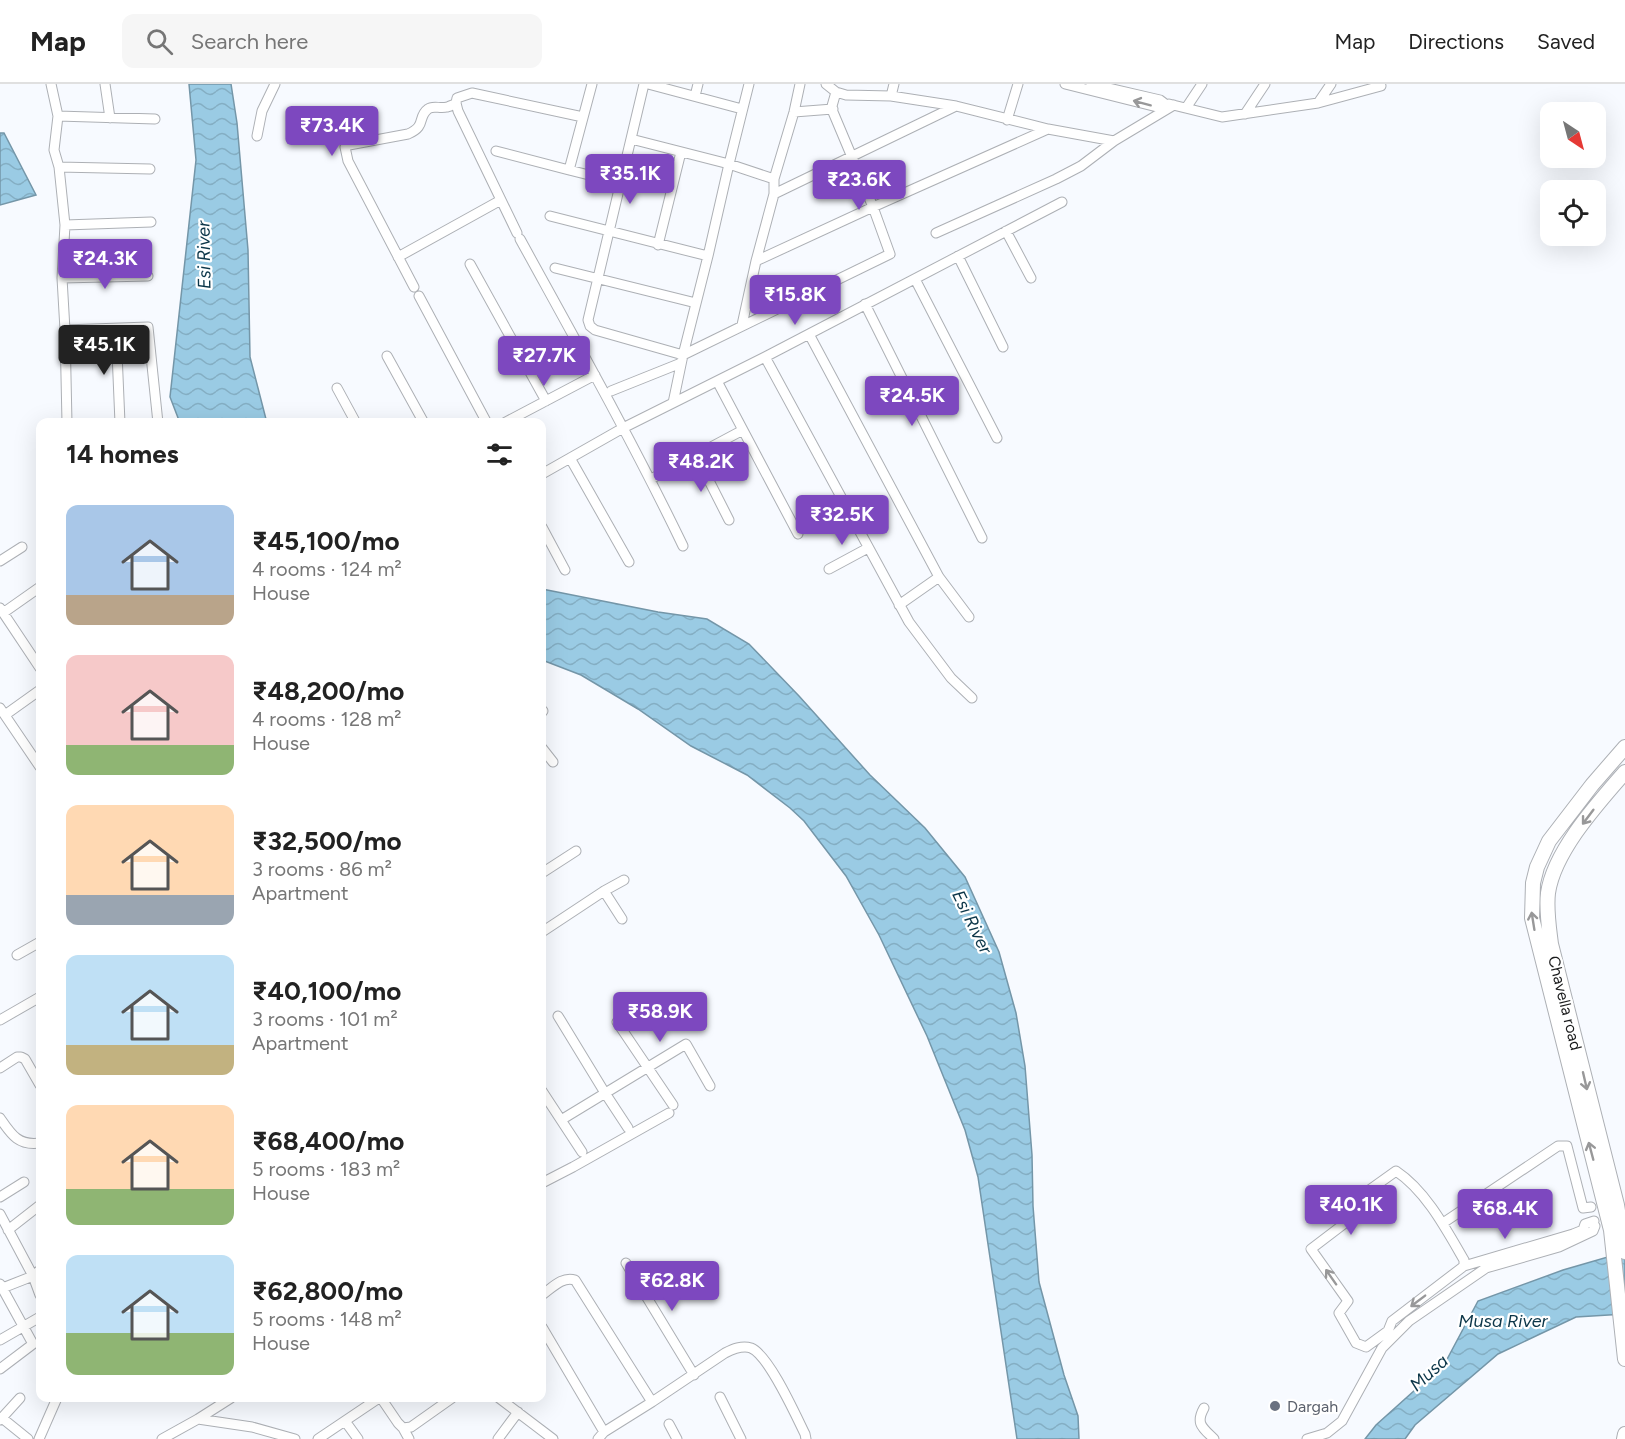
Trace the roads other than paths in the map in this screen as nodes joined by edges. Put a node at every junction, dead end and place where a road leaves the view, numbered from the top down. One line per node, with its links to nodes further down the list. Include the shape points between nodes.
1 (51, 84): 31 (street)
2 (105, 84): 33 (street)
3 (275, 84): 37 (street, via 262,111)
4 (592, 84): 32 (street)
5 (646, 84): 20 (street); 38 (street)
6 (698, 84): 20 (street)
7 (749, 84): 27 (street)
8 (800, 84): 29 (street)
9 (826, 84): 19 (street)
10 (894, 84): 21 (street)
11 (1018, 84): 35 (street)
12 (1065, 84): 24 (street, one-way to 12, via 1157,107)
13 (1091, 84): 18 (street)
14 (1202, 84): 26 (street)
15 (1265, 84): 30 (street)
16 (1331, 84): 23 (street)
17 (1381, 87): 23 (street)
18 (1129, 88): 24 (street)
19 (836, 92): 21 (street); 28 (street)
20 (695, 96): 27 (street)
21 (891, 96): 25 (street)
22 (456, 103): 32 (street, via 458,98 472,93); 50 (street); 62 (street, via 427,109 422,123 408,134 345,147 348,161)
23 (1318, 103): 30 (street)
24 (1169, 104): 26 (street); 39 (street)
25 (957, 106): 35 (street); 42 (street)
26 (1186, 108): 30 (street, via 1222,117)
27 (742, 109): 43 (street)
28 (833, 109): 29 (street); 42 (street)
29 (794, 112): 47 (street)
30 (1245, 114)
31 (58, 116): 33 (street); 44 (street, via 54,150)
32 (583, 117): 46 (street)
33 (110, 118): 34 (street)
34 (156, 120)
35 (1007, 120): 36 (street)
36 (1048, 129): 39 (street); 52 (street)
37 (257, 136)
38 (632, 139): 41 (street); 48 (street)
39 (1114, 141): 58 (street, via 1056,179)
40 (496, 151): 46 (street)
41 (681, 152): 43 (street); 59 (street)
42 (851, 158): 49 (street); 52 (street)
43 (729, 164): 47 (street); 60 (street)
44 (59, 167): 45 (street); 55 (street)
45 (150, 169)
46 (569, 170): 48 (street)
47 (774, 179): 49 (street)
48 (621, 183): 56 (street)
49 (774, 194): 63 (street)
50 (501, 200): 62 (street); 81 (street)
51 (1062, 202): 57 (street)
52 (873, 207): 63 (street); 73 (street, via 890,254)
53 (550, 216): 56 (street)
54 (151, 222): 55 (street)
55 (65, 225): 67 (street)
56 (610, 231): 59 (street); 69 (street)
57 (1006, 231): 61 (street); 68 (street)
58 (936, 233)
59 (658, 244): 60 (street)
60 (708, 256): 71 (street)
61 (958, 256): 70 (street); 77 (street)
62 (398, 257): 92 (street)
63 (756, 261): 73 (street)
64 (471, 264): 85 (street)
65 (555, 268): 69 (street)
66 (148, 276): 67 (street)
67 (62, 278): 75 (street)
68 (1031, 278)
69 (599, 279): 71 (street); 80 (street, via 588,320 590,326)
70 (915, 279): 72 (street); 96 (street)
71 (696, 303): 80 (street)
72 (865, 304): 76 (street); 104 (street)
73 (742, 326): 80 (street)
74 (116, 329): 75 (street); 88 (street); 89 (street, via 148,327)
75 (65, 330): 87 (street)
76 (809, 334): 79 (street); 112 (street)
77 (1003, 347)
78 (387, 356): 91 (street)
79 (765, 357): 82 (street); 107 (street)
80 (682, 359): 84 (street); 86 (street)
81 (596, 375): 85 (street); 94 (street)
82 (717, 381): 86 (street); 95 (street)
83 (337, 388): 90 (street)
84 (611, 391)
85 (546, 401): 93 (street)
86 (673, 403): 94 (street)
87 (67, 418)
88 (120, 418)
89 (157, 418)
90 (353, 418)
91 (421, 418)
92 (484, 418)
93 (514, 418)
94 (623, 428): 98 (street); 100 (street)
95 (743, 430): 97 (street); 102 (street)
96 (997, 438)
97 (696, 454): 100 (street); 101 (street)
98 (570, 458): 99 (street); 109 (street)
99 (546, 472)
100 (651, 479): 106 (street)
101 (729, 520)
102 (798, 534)
103 (546, 536): 111 (street)
104 (982, 538)
105 (22, 546): 108 (street)
106 (683, 546)
107 (868, 548): 110 (street); 114 (street)
108 (0, 561)
109 (629, 562)
110 (829, 569)
111 (564, 570)
112 (939, 577): 114 (street); 116 (street)
113 (36, 589): 115 (street)
114 (899, 605): 119 (street, via 951,678)
115 (2, 610): 117 (street)
116 (969, 617)
117 (36, 662)
118 (36, 692): 120 (street)
119 (972, 698)
120 (3, 711): 123 (street)
121 (1625, 747): 153 (highway, Chavella road, one-way to 121, via 1532,918 1532,891 1549,841)
122 (546, 753): 124 (street)
123 (36, 761)
124 (553, 762)
125 (1625, 772): 153 (highway, Chavella road, one-way to 153, via 1565,847 1548,896 1551,944)
126 (576, 851): 127 (street)
127 (546, 870)
128 (624, 880): 129 (street)
129 (604, 891): 130 (street); 131 (street)
130 (622, 918)
131 (546, 929)
132 (36, 944): 133 (street)
133 (17, 955)
134 (36, 999): 136 (street)
135 (558, 1016): 142 (street)
136 (0, 1020)
137 (618, 1022): 138 (street)
138 (647, 1066): 141 (street, via 686,1044); 142 (street); 149 (street, via 671,1109)
139 (0, 1068): 140 (street, via 21,1056)
140 (36, 1078)
141 (710, 1086)
142 (605, 1093): 145 (street); 146 (street)
143 (546, 1096): 145 (street)
144 (0, 1118): 147 (street, via 16,1138)
145 (561, 1120): 148 (street)
146 (628, 1128)
147 (36, 1144)
148 (582, 1152)
149 (546, 1181)
150 (24, 1182): 151 (street)
151 (0, 1197)
152 (36, 1207): 156 (street)
153 (1594, 1213): 155 (street, via 1568,1146 1558,1146); 157 (highway, Chavella road); 159 (street, via 1583,1230); 168 (highway, via 1611,1230); 202 (street, via 1593,1231 1559,1247 1486,1268 1409,1321 1382,1348 1342,1421 1327,1433)
154 (0, 1214): 156 (street)
155 (1443, 1223): 159 (street); 159 (street, one-way to 155, via 1392,1321 1388,1331 1366,1347 1356,1343 1339,1312 1348,1301 1311,1249 1353,1218 1369,1202 1368,1191 1396,1171 1408,1179)
156 (8, 1230): 160 (street)
157 (1625, 1252)
158 (626, 1263): 170 (street)
159 (1464, 1266)
160 (36, 1272)
161 (36, 1273): 162 (street)
162 (1, 1287): 165 (street)
163 (546, 1291): 179 (street, via 562,1280 575,1280)
164 (36, 1319): 165 (street)
165 (23, 1327): 167 (street); 169 (street, via 33,1344)
166 (546, 1334): 188 (street)
167 (0, 1339)
168 (1625, 1359)
169 (0, 1369)
170 (694, 1375): 179 (street); 200 (street, via 736,1348 750,1347 759,1352 770,1366)
171 (720, 1397): 199 (street)
172 (20, 1398): 182 (street)
173 (55, 1402): 191 (street)
174 (225, 1402): 183 (street)
175 (374, 1402): 184 (street)
176 (383, 1402): 186 (street)
177 (446, 1402): 186 (street)
178 (504, 1402): 181 (street)
179 (652, 1402): 188 (street)
180 (1204, 1408): 201 (street, via 1200,1423)
181 (518, 1412): 196 (street); 197 (street)
182 (1, 1419): 190 (street)
183 (198, 1419): 189 (street); 192 (street, via 252,1427)
184 (345, 1421): 193 (street); 194 (street)
185 (669, 1424): 198 (street)
186 (404, 1428): 195 (street)
187 (1625, 1434): 203 (highway)
188 (601, 1435)
189 (168, 1438)
190 (28, 1439)
191 (39, 1439)
192 (295, 1439)
193 (318, 1439)
194 (358, 1439)
195 (409, 1439)
196 (498, 1439)
197 (553, 1439)
198 (677, 1439)
199 (741, 1439)
200 (806, 1439)
201 (1214, 1439)
202 (1307, 1439)
203 (1624, 1439)

